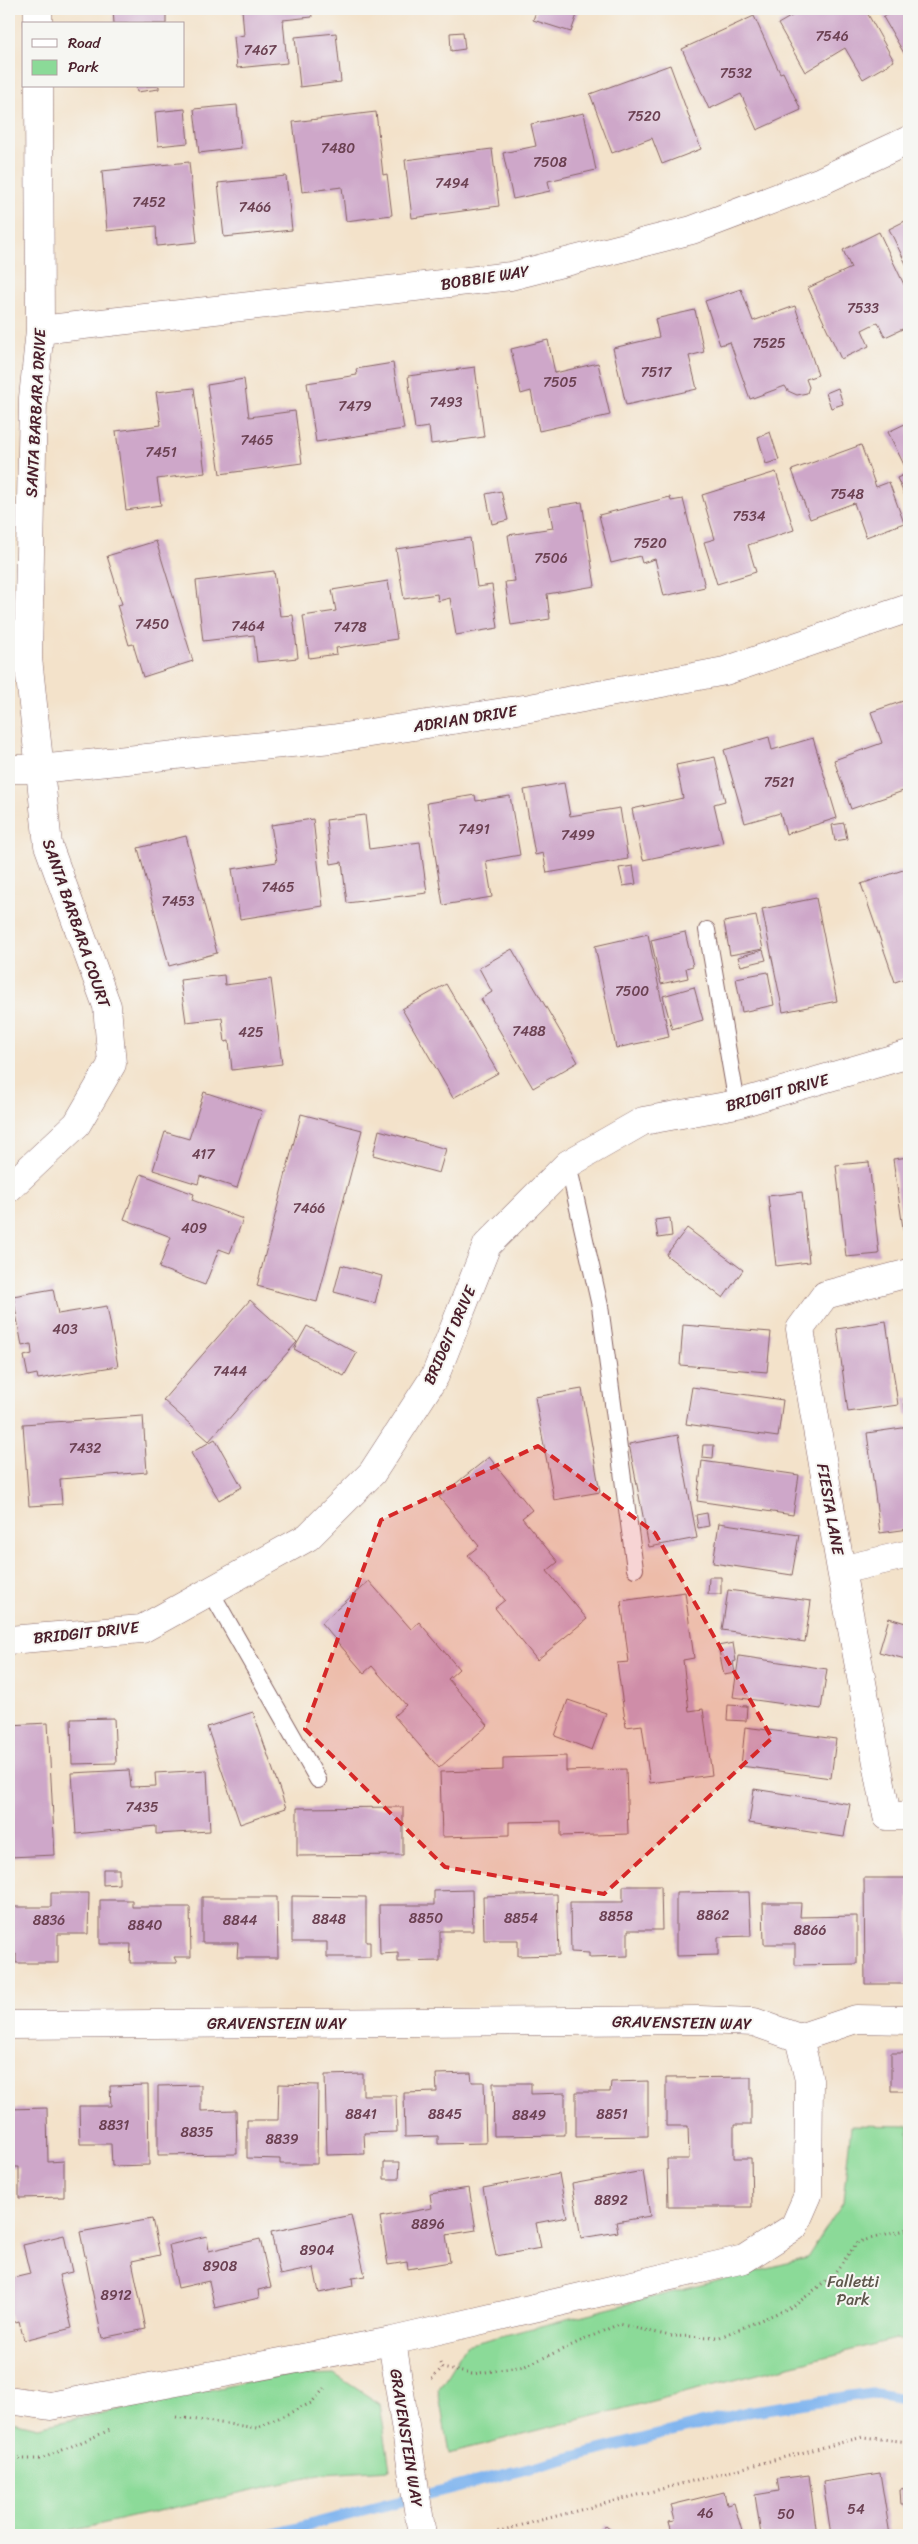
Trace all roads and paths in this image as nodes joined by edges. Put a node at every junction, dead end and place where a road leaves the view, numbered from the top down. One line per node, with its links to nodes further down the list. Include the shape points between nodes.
1 (38, 9): 2 (street)
2 (38, 22)
3 (39, 88): 5 (street, SANTA BARBARA DRIVE)
4 (909, 140): 5 (street, BOBBIE WAY, via 822,181 692,230 511,276)
5 (40, 330): 8 (street, SANTA BARBARA DRIVE, via 33,398 28,658)
6 (909, 608): 8 (street, ADRIAN DRIVE, via 725,671 530,708 331,739)
7 (9, 769): 8 (street, ADRIAN DRIVE)
8 (39, 769): 13 (street, SANTA BARBARA COURT, via 48,845 107,1006 112,1064 77,1124)
9 (707, 930): 11 (lane)
10 (909, 1054): 11 (street, BRIDGIT DRIVE)
11 (737, 1104): 12 (street, BRIDGIT DRIVE, via 642,1122)
12 (568, 1164): 16 (lane, via 600,1306); 18 (street, BRIDGIT DRIVE, via 488,1245 435,1376 372,1473 308,1537)
13 (9, 1188)
14 (909, 1273): 17 (street, FIESTA LANE, via 825,1295 800,1329)
15 (909, 1554): 17 (street)
16 (635, 1569)
17 (841, 1570): 21 (street, FIESTA LANE)
18 (211, 1592): 19 (street, BRIDGIT DRIVE, via 142,1629); 20 (lane)
19 (9, 1640)
20 (318, 1780)
21 (898, 1816)
22 (909, 2020): 24 (street, via 856,2019)
23 (9, 2025): 24 (street, GRAVENSTEIN WAY, via 700,2020 754,2022)
24 (799, 2038): 26 (street, via 809,2080 808,2195 794,2227 744,2259)
25 (909, 2228): 27 (path, via 858,2242 832,2276 794,2306 720,2337 670,2336 619,2324 525,2366 472,2374 442,2368)
26 (392, 2341): 29 (street, via 50,2406); 34 (street, GRAVENSTEIN WAY)
27 (438, 2360)
28 (331, 2383): 30 (path, via 311,2403 257,2428)
29 (9, 2400)
30 (167, 2416)
31 (111, 2430): 33 (path, via 41,2459)
32 (909, 2442): 35 (path, via 863,2437 496,2532)
33 (9, 2459)
34 (422, 2534)
35 (495, 2535)

